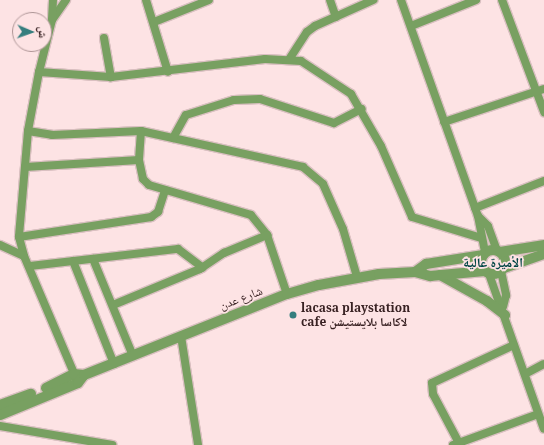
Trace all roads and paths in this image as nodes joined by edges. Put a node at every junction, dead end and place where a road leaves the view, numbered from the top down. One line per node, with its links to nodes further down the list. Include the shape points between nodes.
1 (53, 0): 11 (street)
2 (66, 0): 11 (street)
3 (146, 0): 12 (street)
4 (209, 0): 12 (street)
5 (330, 0): 10 (street)
6 (373, 0): 10 (street)
7 (401, 0): 13 (street)
8 (476, 0): 13 (street)
9 (502, 0): 20 (street)
10 (336, 17): 16 (street, via 307,32)
11 (52, 20)
12 (154, 22): 18 (street)
13 (411, 26): 23 (street)
14 (104, 38): 19 (street)
15 (44, 52): 17 (street)
16 (290, 58): 18 (street); 21 (street, via 309,65 342,86)
17 (39, 72): 19 (street); 24 (street)
18 (168, 72): 19 (street)
19 (111, 77)
20 (540, 90): 22 (street); 23 (street)
21 (362, 109): 26 (street, via 334,123 260,99 234,100 186,115); 35 (street, via 412,217)
22 (544, 112)
23 (444, 122): 31 (street)
24 (28, 131): 25 (street, via 52,135); 28 (street)
25 (141, 131): 26 (street); 27 (street)
26 (173, 138): 50 (street, via 311,171 323,184 333,205)
27 (139, 160): 28 (street); 30 (street, via 143,179 148,185)
28 (25, 167): 34 (street)
29 (544, 181): 31 (street)
30 (165, 190): 33 (street, via 242,210 259,222); 34 (street, via 158,212 151,217)
31 (475, 208): 32 (street)
32 (478, 216): 35 (street); 38 (street, via 488,226)
33 (267, 235): 45 (street, via 224,253); 51 (street)
34 (19, 237): 41 (street)
35 (481, 238): 39 (street)
36 (0, 245): 41 (street)
37 (544, 245): 38 (street)
38 (499, 251): 39 (street); 46 (street, via 505,260)
39 (484, 254): 47 (street, شارع عدن, via 426,264); 48 (street, via 482,266)
40 (544, 254): 46 (street)
41 (24, 256): 44 (street)
42 (93, 259): 43 (street); 45 (street, via 178,249); 52 (street)
43 (73, 262): 44 (street); 57 (street)
44 (30, 266): 60 (street)
45 (203, 268): 52 (street)
46 (502, 270): 48 (street); 53 (street, via 506,295)
47 (415, 272): 49 (street, شارع عدن); 50 (street, شارع عدن)
48 (487, 272): 49 (street, شارع عدن); 53 (street)
49 (440, 275): 53 (street)
50 (357, 277): 51 (street, شارع عدن)
51 (287, 294): 54 (street, شارع عدن)
52 (113, 305): 56 (street)
53 (504, 311): 55 (street)
54 (181, 336): 56 (street, شارع عدن); 68 (street)
55 (514, 345): 59 (street); 66 (street, via 432,383 433,394)
56 (133, 356): 57 (street, شارع عدن)
57 (114, 364): 60 (street, شارع عدن)
58 (544, 364): 59 (street)
59 (525, 374): 62 (street)
60 (79, 377): 61 (street, شارع عدن); 63 (street, شارع عدن)
61 (0, 405)
62 (538, 414): 65 (street); 66 (street)
63 (0, 416)
64 (0, 426): 67 (street)
65 (544, 429)
66 (456, 444)
67 (112, 445)
68 (198, 445)

